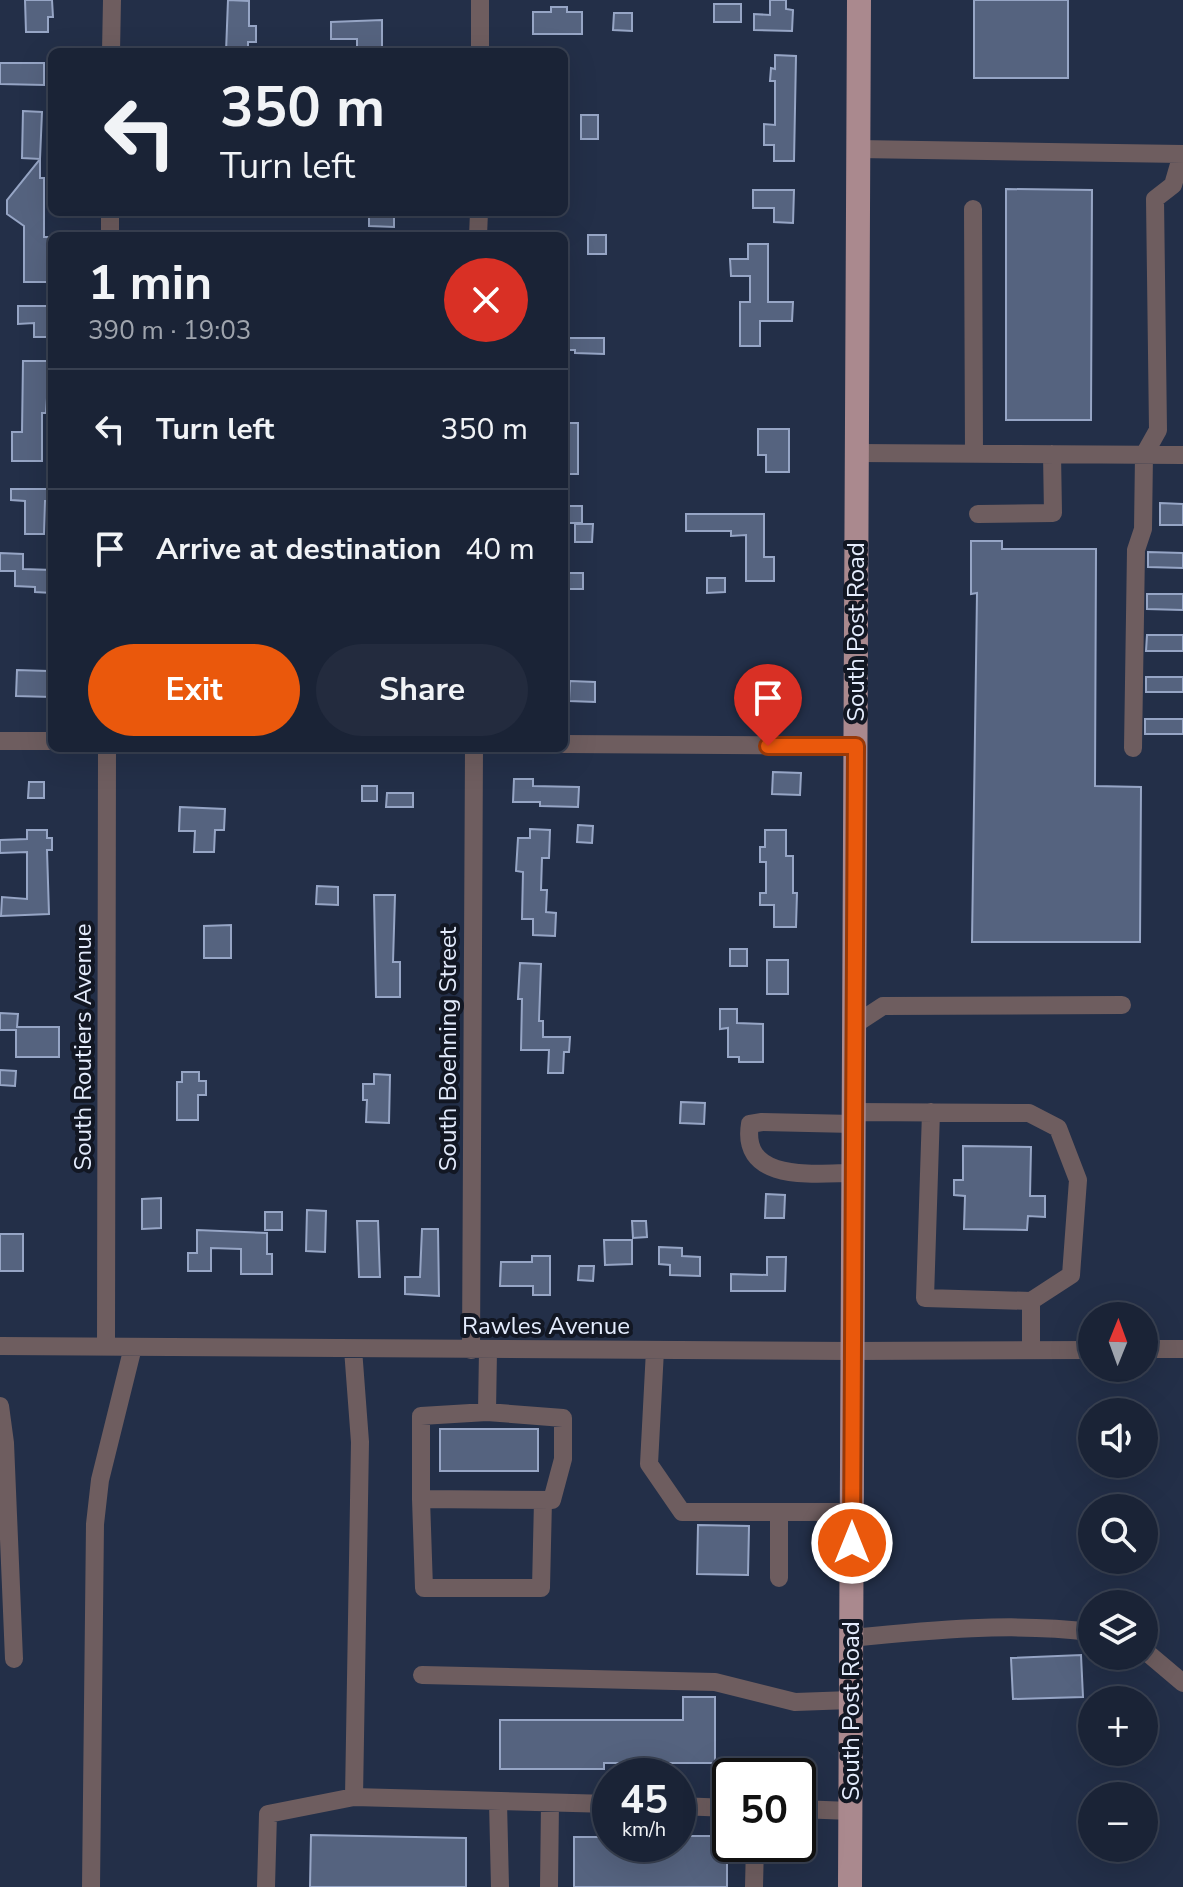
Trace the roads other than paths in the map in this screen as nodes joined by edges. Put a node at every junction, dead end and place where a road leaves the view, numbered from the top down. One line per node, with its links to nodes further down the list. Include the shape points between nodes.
1 (112, 0): 4 (street)
2 (480, 0): 5 (street)
3 (859, 0): 6 (main road, South Post Road)
4 (111, 48)
5 (480, 48)
6 (858, 149): 7 (street); 9 (main road, South Post Road)
7 (1183, 154): 12 (street, via 1173,185 1155,199 1158,430)
8 (973, 209): 10 (street)
9 (857, 453): 10 (street); 18 (main road, South Post Road)
10 (974, 454): 11 (street)
11 (1052, 454): 12 (street); 14 (street, via 1053,513)
12 (1144, 455): 13 (street); 19 (street, via 1143,529 1136,550)
13 (1183, 455)
14 (978, 514)
15 (0, 741): 16 (street)
16 (48, 741)
17 (568, 744): 18 (street)
18 (856, 746): 23 (main road, South Post Road)
19 (1133, 748)
20 (107, 752): 29 (street, South Routiers Avenue)
21 (474, 752): 34 (street, South Boehning Street)
22 (1122, 1005): 23 (street, via 883,1006)
23 (854, 1025): 25 (main road, South Post Road)
24 (931, 1112): 25 (street); 27 (street, via 925,1298); 27 (street, via 1029,1113 1058,1128 1078,1180 1071,1275)
25 (854, 1118): 26 (main road, South Post Road); 26 (street, via 762,1122 750,1124 749,1135 761,1162 781,1173)
26 (854, 1173): 38 (main road, South Post Road)
27 (1031, 1301): 36 (street)
28 (0, 1346): 29 (street, Rawles Avenue)
29 (106, 1347): 30 (street, Rawles Avenue)
30 (133, 1347): 31 (street, Rawles Avenue); 60 (street, via 100,1480 95,1524)
31 (353, 1349): 34 (street, Rawles Avenue); 53 (street, via 360,1442)
32 (1158, 1349): 33 (street)
33 (1183, 1349)
34 (479, 1350): 35 (street, Rawles Avenue); 40 (street, South Boehning Street)
35 (655, 1350): 38 (street, Rawles Avenue); 43 (street, via 649,1464 682,1512)
36 (1031, 1350): 37 (street, Rawles Avenue); 38 (street, Rawles Avenue)
37 (1078, 1350)
38 (853, 1351): 44 (main road, South Post Road)
39 (0, 1406): 48 (street)
40 (487, 1412): 41 (street, via 421,1416); 42 (street, via 563,1418 563,1459 552,1500)
41 (421, 1499): 42 (street); 42 (street, via 424,1588 541,1588)
42 (543, 1500)
43 (779, 1512): 44 (street); 45 (street)
44 (852, 1512): 47 (main road, South Post Road)
45 (779, 1578)
46 (1078, 1630): 47 (street, via 930,1630)
47 (851, 1638): 52 (main road, South Post Road)
48 (14, 1659)
49 (1158, 1662): 51 (street)
50 (422, 1675): 52 (street, via 715,1682 795,1702)
51 (1183, 1683)
52 (851, 1700): 58 (main road, South Post Road)
53 (354, 1797): 54 (street); 61 (street, via 268,1814)
54 (498, 1802): 55 (street); 62 (street)
55 (550, 1803): 56 (street); 63 (street)
56 (592, 1804)
57 (816, 1810): 58 (street)
58 (851, 1811): 65 (main road, South Post Road)
59 (755, 1862): 64 (street)
60 (91, 1887)
61 (266, 1887)
62 (500, 1887)
63 (549, 1887)
64 (754, 1887)
65 (850, 1887)

